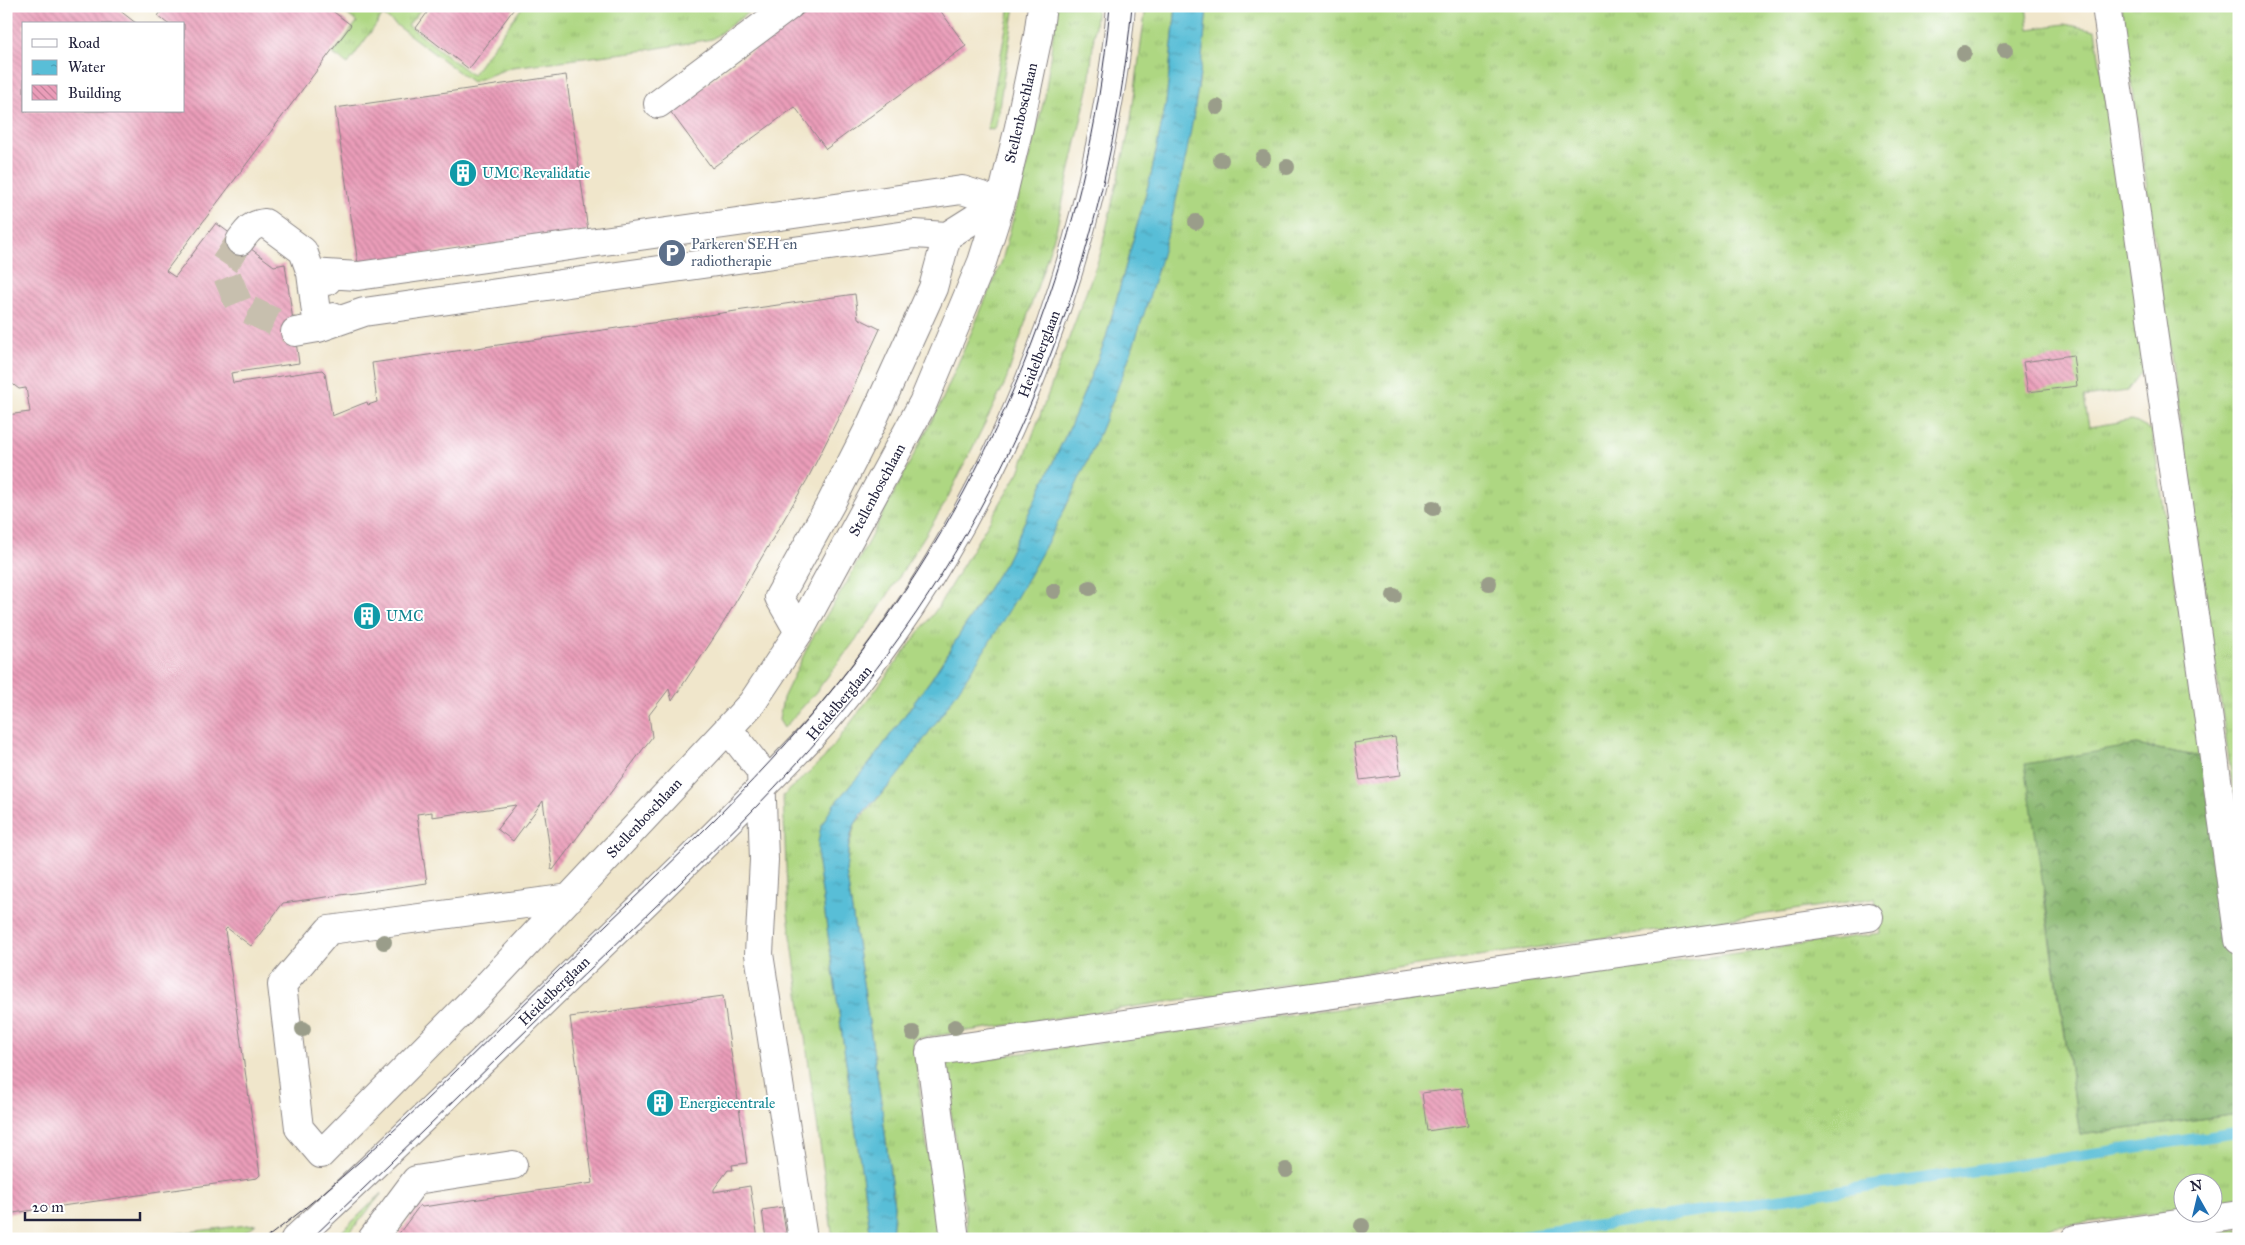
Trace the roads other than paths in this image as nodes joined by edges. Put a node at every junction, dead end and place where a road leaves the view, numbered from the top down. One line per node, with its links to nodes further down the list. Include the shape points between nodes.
1 (789, 6): 5 (street)
2 (1042, 6): 6 (street, Stellenboschlaan, via 1033,64)
3 (1121, 6): 14 (street, Heidelberglaan, via 1108,111 1082,226 1052,325 1018,408 974,503 876,658 802,748)
4 (2106, 6): 17 (street)
5 (658, 104)
6 (1001, 202): 7 (street); 9 (street, via 962,190 358,276); 10 (street); 12 (street, Stellenboschlaan, via 979,270 923,403)
7 (947, 236): 11 (street, via 914,234 364,312); 12 (street, via 933,288 870,426 779,597)
8 (240, 241): 9 (street, via 248,229 265,223 303,251)
9 (311, 273): 10 (street); 11 (street)
10 (360, 296): 11 (street)
11 (306, 330)
12 (799, 632): 13 (street, Stellenboschlaan, via 752,703)
13 (728, 729): 14 (street, via 761,771); 15 (street, Stellenboschlaan)
14 (762, 788): 21 (street, Heidelberglaan, via 390,1152); 23 (street, via 764,860 759,954)
15 (570, 898): 15 (street, Stellenboschlaan, via 329,930 282,985 299,1128 321,1154)
16 (1869, 917): 24 (street, via 930,1052)
17 (2239, 940)
18 (513, 1165): 22 (street, via 416,1180)
19 (2239, 1214): 20 (street)
20 (2172, 1232): 25 (street)
21 (295, 1239)
22 (372, 1239)
23 (803, 1239)
24 (955, 1239)
25 (2075, 1239)

